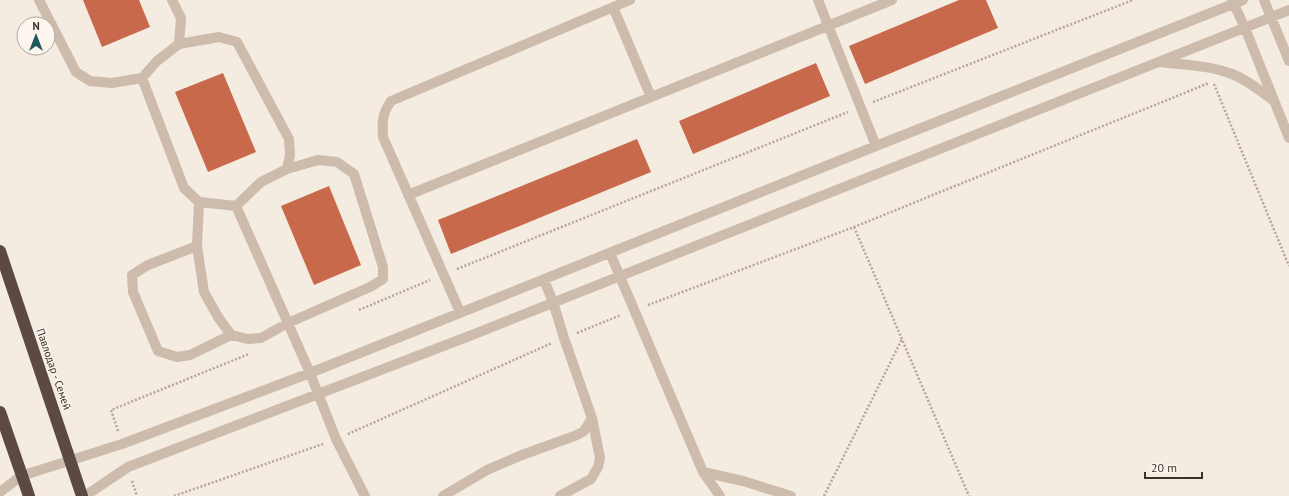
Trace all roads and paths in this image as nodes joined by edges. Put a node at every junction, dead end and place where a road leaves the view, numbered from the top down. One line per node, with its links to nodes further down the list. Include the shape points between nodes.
1 (39, 0): 17 (street, via 76,72 90,81 112,83)
2 (172, 0): 14 (street, via 181,18)
3 (630, 0): 9 (street)
4 (818, 0): 12 (street)
5 (892, 0): 12 (street)
6 (1133, 0): 20 (path)
7 (1264, 0): 11 (street)
8 (1236, 1): 13 (street); 22 (street)
9 (613, 7): 18 (street); 24 (street, via 391,101 383,117 383,137)
10 (1289, 10): 11 (street)
11 (1272, 17): 13 (street); 15 (street)
12 (828, 26): 18 (street); 20 (street)
13 (1245, 28): 16 (street); 19 (street)
14 (179, 44): 17 (street, via 157,61); 23 (street, via 219,37 237,42 289,139 290,155)
15 (1289, 61)
16 (1159, 62): 19 (street, via 1203,66 1232,74); 33 (street)
17 (142, 78): 25 (street, via 184,188)
18 (651, 97): 24 (street)
19 (1274, 101): 21 (street)
20 (860, 107): 22 (street); 32 (path)
21 (1289, 138)
22 (876, 146): 30 (street)
23 (287, 169): 26 (street, via 262,182); 39 (street, via 318,160 337,162 354,174 383,267 382,279 370,287)
24 (408, 195): 32 (street)
25 (199, 202): 26 (street); 28 (street)
26 (236, 206): 39 (street)
27 (854, 227): 31 (path, via 1213,82); 37 (path); 42 (path)
28 (197, 246): 40 (street, via 204,292); 40 (street, via 148,265 132,275 133,292 158,351 177,357 190,356)
29 (0, 251): 50 (highway, Павлодар - Семей)
30 (610, 253): 33 (street); 34 (street)
31 (1289, 266)
32 (444, 275): 36 (path); 38 (street)
33 (620, 276): 35 (street); 37 (street)
34 (544, 280): 35 (street); 38 (street)
35 (553, 302): 41 (street); 45 (street)
36 (358, 310)
37 (634, 310): 41 (path); 51 (street)
38 (460, 312): 44 (street)
39 (288, 323): 40 (street, via 261,338 248,339); 44 (street)
40 (231, 335)
41 (564, 338): 47 (street); 48 (path)
42 (902, 339): 62 (path); 63 (path)
43 (250, 354): 49 (path, via 111,410)
44 (310, 373): 45 (street); 49 (street)
45 (318, 393): 48 (street); 55 (street, via 128,467)
46 (0, 412): 52 (highway)
47 (592, 418): 58 (street, via 584,431 577,435 487,470); 59 (street, via 600,458 598,467 591,479)
48 (336, 439): 56 (path); 57 (street)
49 (122, 444): 50 (street)
50 (70, 460): 52 (street); 55 (highway, Павлодар - Семей)
51 (703, 472): 60 (street); 61 (street)
52 (21, 476): 53 (street); 54 (highway)
53 (0, 492)
54 (29, 496)
55 (84, 496)
56 (174, 496)
57 (365, 496)
58 (443, 496)
59 (560, 496)
60 (720, 496)
61 (791, 496)
62 (824, 496)
63 (969, 496)

